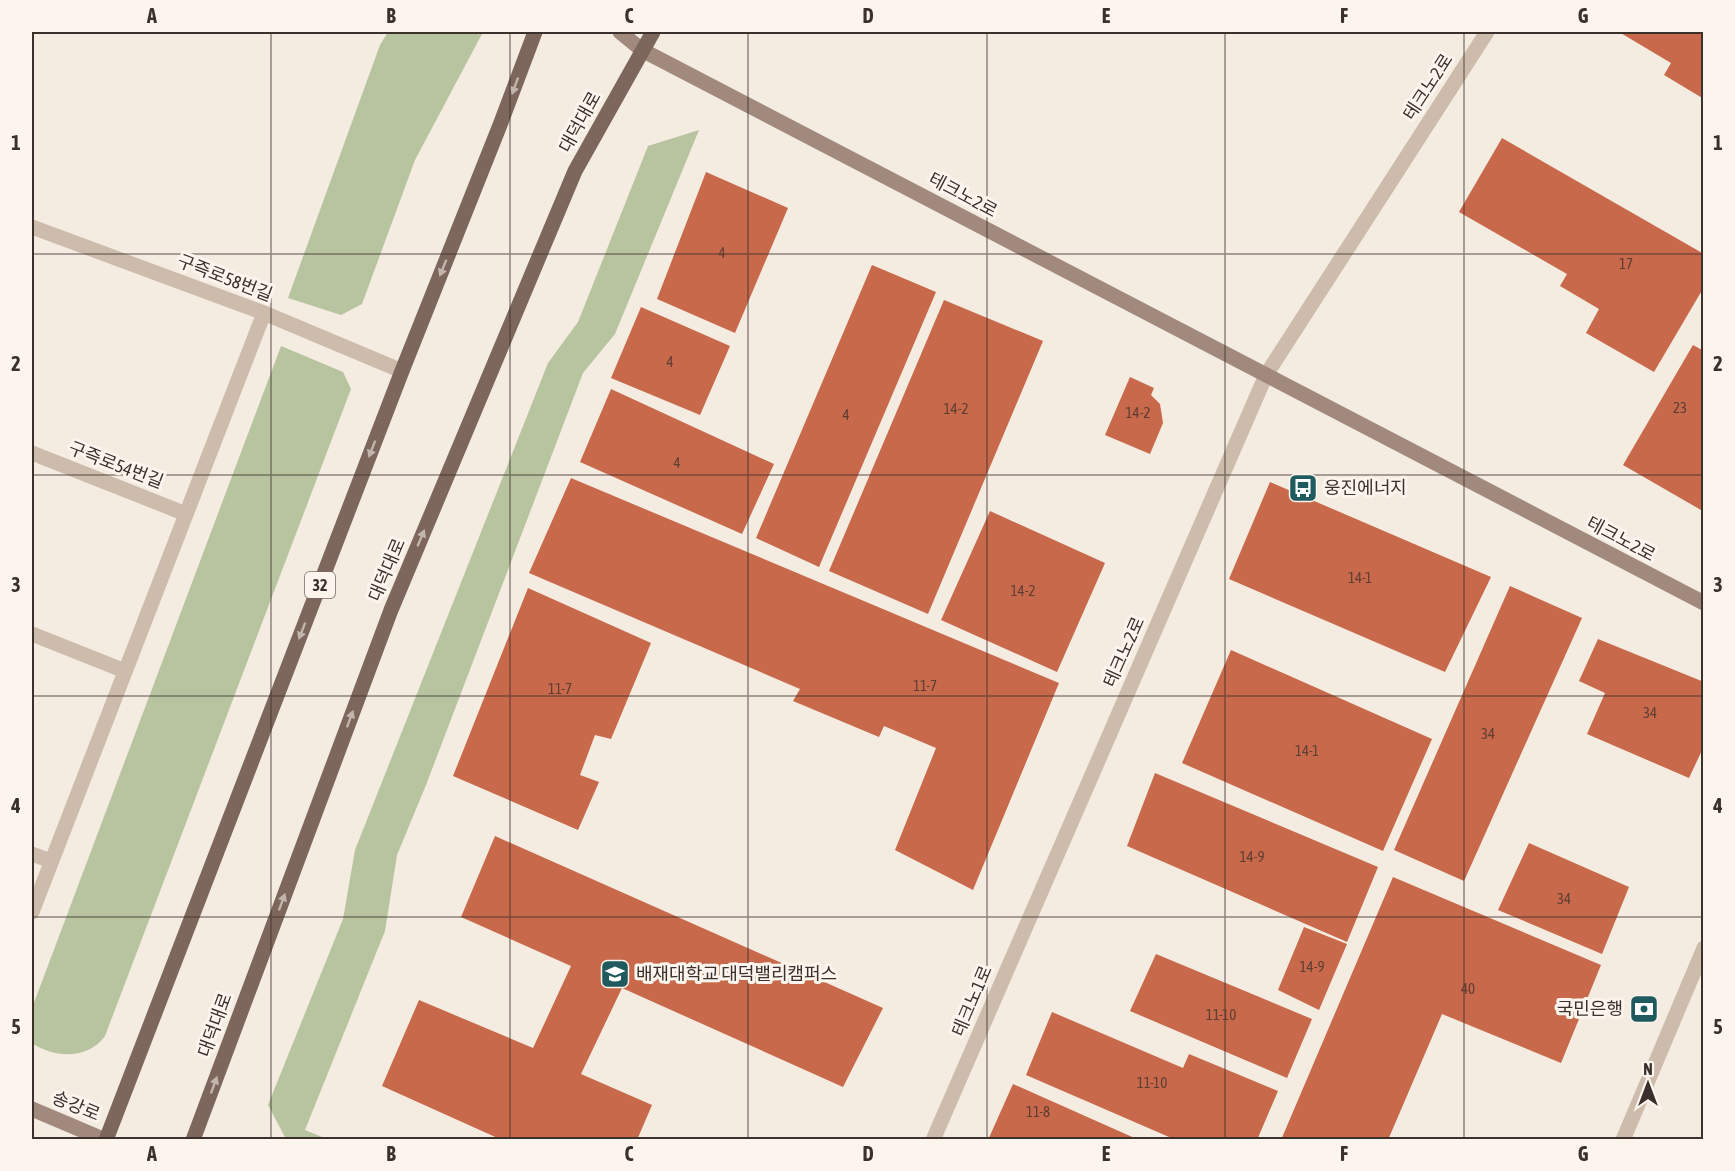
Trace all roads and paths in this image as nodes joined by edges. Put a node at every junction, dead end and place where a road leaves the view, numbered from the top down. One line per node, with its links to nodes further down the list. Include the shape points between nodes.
1 (535, 32): 8 (main road, 32, one-way to 8)
2 (620, 32): 5 (main road, 테크노2로)
3 (653, 32): 5 (main road, 대덕대로)
4 (1487, 32): 9 (street, 테크노2로)
5 (642, 50): 9 (main road, 테크노2로); 22 (main road, 대덕대로, one-way to 5, via 391,610 575,171)
6 (32, 227): 7 (street, 구즉로58번길)
7 (264, 313): 8 (street, 구즉로58번길); 11 (street)
8 (402, 371): 21 (main road, 32, one-way to 21)
9 (1266, 375): 12 (main road, 테크노2로); 17 (street, 테크노2로)
10 (32, 453): 11 (street, 구즉로54번길)
11 (186, 514): 14 (street)
12 (1704, 603)
13 (32, 634): 14 (street)
14 (125, 671): 16 (street)
15 (32, 854): 16 (street)
16 (51, 861): 18 (street)
17 (1047, 879): 23 (street, 테크노1로)
18 (32, 912)
19 (1704, 948): 24 (street)
20 (32, 1109): 21 (main road, 송강로)
21 (106, 1140)
22 (193, 1140)
23 (933, 1140)
24 (1623, 1140)

